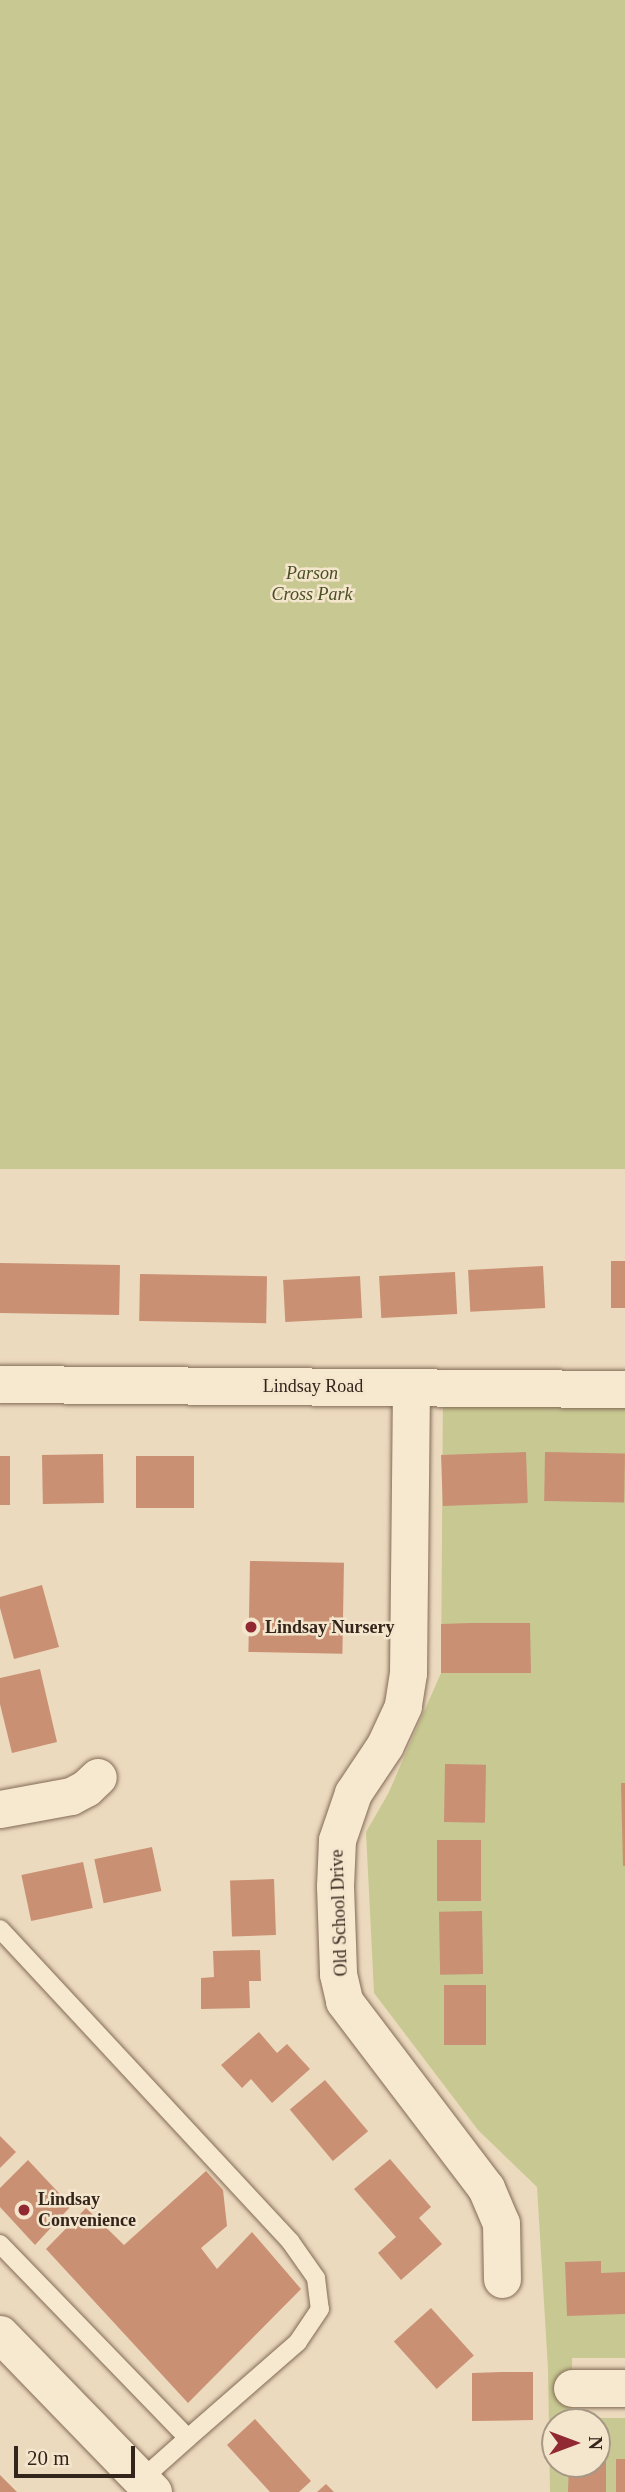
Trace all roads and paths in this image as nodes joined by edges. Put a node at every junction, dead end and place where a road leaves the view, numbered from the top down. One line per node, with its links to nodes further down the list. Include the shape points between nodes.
1 (0, 1384): 2 (street, Lindsay Road)
2 (411, 1387): 3 (street, Lindsay Road); 8 (street, Old School Drive, via 408,1673 403,1706 385,1745 353,1793 337,1840 338,1974 344,2001 486,2188 501,2223)
3 (625, 1389)
4 (98, 1777): 5 (street, via 71,1796)
5 (0, 1810)
6 (0, 1928): 12 (lane, via 290,2241 316,2278 320,2309 298,2342)
7 (0, 2244): 12 (lane)
8 (502, 2278)
9 (0, 2334): 13 (street)
10 (572, 2388): 11 (street)
11 (625, 2388)
12 (188, 2438): 13 (lane)
13 (147, 2486)

